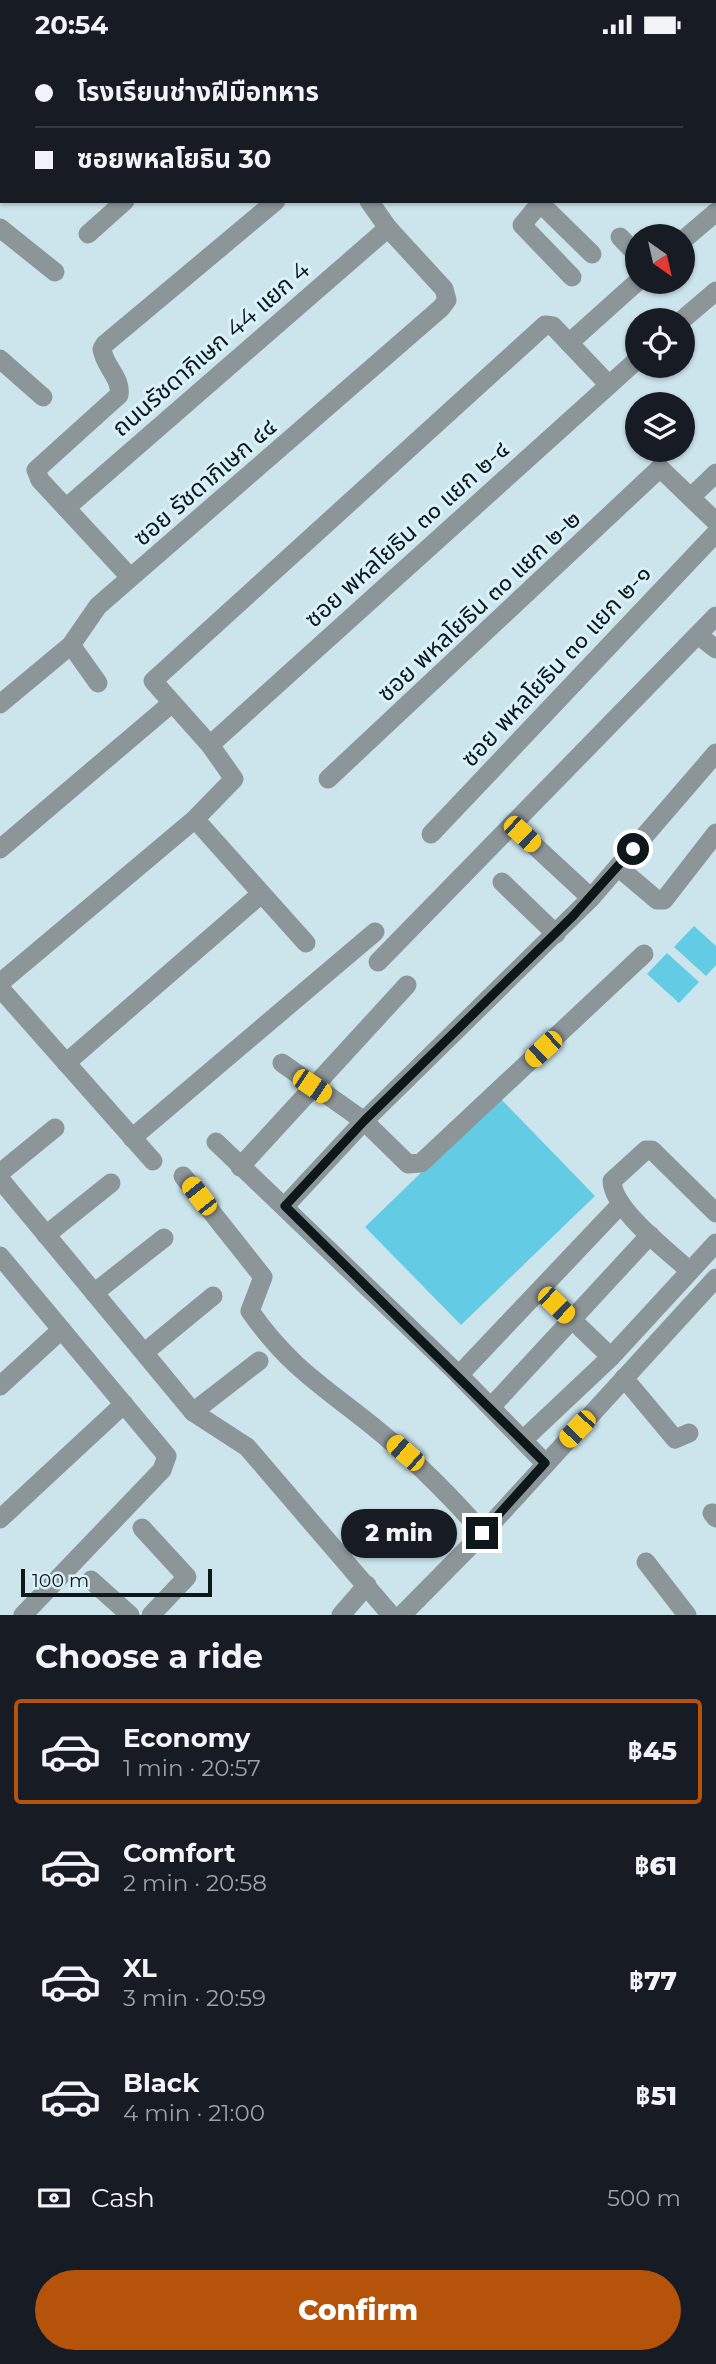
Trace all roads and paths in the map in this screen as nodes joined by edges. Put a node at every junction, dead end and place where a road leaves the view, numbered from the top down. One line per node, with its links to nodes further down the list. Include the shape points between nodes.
1 (123, 203): 10 (street)
2 (274, 203): 26 (street, via 102,349 119,384 119,395 36,470)
3 (373, 203): 8 (street)
4 (540, 203): 15 (street, via 522,225)
5 (542, 203): 13 (street)
6 (716, 212): 9 (street)
7 (0, 228): 14 (street)
8 (388, 228): 26 (street, ถนนรัชดาภิเษก 44 แยก 4); 29 (street, ซอย รัชดาภิเษก ๔๔, via 444,289 447,300)
9 (695, 230)
10 (88, 234)
11 (620, 237): 12 (street)
12 (625, 242)
13 (592, 254)
14 (55, 272)
15 (572, 277)
16 (716, 291): 18 (street)
17 (625, 293): 19 (street)
18 (695, 309)
19 (569, 342): 22 (street); 35 (street, via 549,324 524,344 153,681)
20 (0, 359): 23 (street)
21 (625, 371): 22 (street, ซอย พหลโยธิน ๓๐ แยก ๒-๔)
22 (609, 385): 37 (street, ซอย พหลโยธิน ๓๐ แยก ๒-๔)
23 (43, 397)
24 (716, 473): 25 (street)
25 (691, 497): 27 (street); 39 (street, ซอย พหลโยธิน ๓๐ แยก ๒-๒, via 662,467)
26 (66, 508): 29 (street)
27 (716, 522)
28 (716, 533): 41 (street, ซอย พหลโยธิน ๓๐ แยก ๒-๑)
29 (130, 577): 32 (street, ซอย รัชดาภิเษก ๔๔, via 89,617)
30 (716, 616): 31 (street)
31 (698, 635): 33 (street); 53 (street)
32 (72, 645): 34 (street); 36 (street, ซอย รัชดาภิเษก ๔๔)
33 (716, 649)
34 (98, 684)
35 (172, 703): 37 (street); 44 (street)
36 (0, 704)
37 (210, 745): 40 (street, via 234,779)
38 (713, 763): 45 (street)
39 (328, 779)
40 (195, 819): 47 (street); 54 (street)
41 (431, 834)
42 (522, 834): 48 (street)
43 (716, 834): 45 (street, via 664,900 657,900)
44 (0, 849)
45 (618, 867): 48 (street)
46 (502, 882): 50 (street)
47 (261, 894): 51 (street); 57 (street)
48 (590, 898): 50 (street)
49 (375, 932): 62 (street)
50 (556, 934): 60 (street)
51 (306, 943)
52 (644, 954): 60 (street, via 421,1163 408,1164)
53 (378, 962)
54 (0, 983)
55 (407, 985): 59 (street)
56 (0, 988): 57 (street)
57 (66, 1063): 62 (street)
58 (282, 1063): 59 (street)
59 (312, 1086): 60 (street); 65 (street)
60 (364, 1121): 71 (street)
61 (55, 1128): 66 (street)
62 (132, 1138): 64 (street)
63 (216, 1142): 65 (street)
64 (153, 1161)
65 (240, 1167): 71 (street)
66 (0, 1173)
67 (183, 1175): 99 (street, via 263,1277 250,1311 273,1344 337,1402 405,1453)
68 (0, 1179): 73 (street)
69 (111, 1183): 73 (street)
70 (621, 1204): 72 (street, via 612,1181 646,1150 652,1150); 74 (street); 80 (street)
71 (285, 1206): 88 (street)
72 (716, 1213)
73 (46, 1235): 81 (street)
74 (650, 1235): 78 (street); 83 (street)
75 (164, 1238): 81 (street)
76 (716, 1243): 78 (street)
77 (2, 1262): 84 (street)
78 (690, 1271): 86 (street)
79 (715, 1282): 89 (street)
80 (541, 1290): 83 (street); 88 (street)
81 (94, 1293): 85 (street)
82 (214, 1296): 85 (street)
83 (572, 1320): 86 (street); 92 (street)
84 (61, 1330): 90 (street); 91 (street)
85 (145, 1352): 93 (street)
86 (611, 1357): 95 (street)
87 (259, 1361): 93 (street)
88 (459, 1375): 92 (street)
89 (624, 1378): 94 (street, via 674,1439); 96 (street)
90 (0, 1386)
91 (124, 1404): 97 (street); 103 (street, via 164,1450 167,1463)
92 (491, 1407): 95 (street)
93 (193, 1412): 102 (street, via 247,1447)
94 (689, 1433)
95 (523, 1440): 96 (street)
96 (545, 1463): 99 (street)
97 (0, 1519)
98 (142, 1528): 105 (street, via 187,1577)
99 (482, 1533): 108 (street)
100 (646, 1562): 109 (street)
101 (91, 1580): 104 (street)
102 (367, 1585): 106 (street); 107 (street)
103 (23, 1615)
104 (130, 1615)
105 (152, 1615)
106 (341, 1615)
107 (391, 1615)
108 (402, 1615)
109 (687, 1615)

